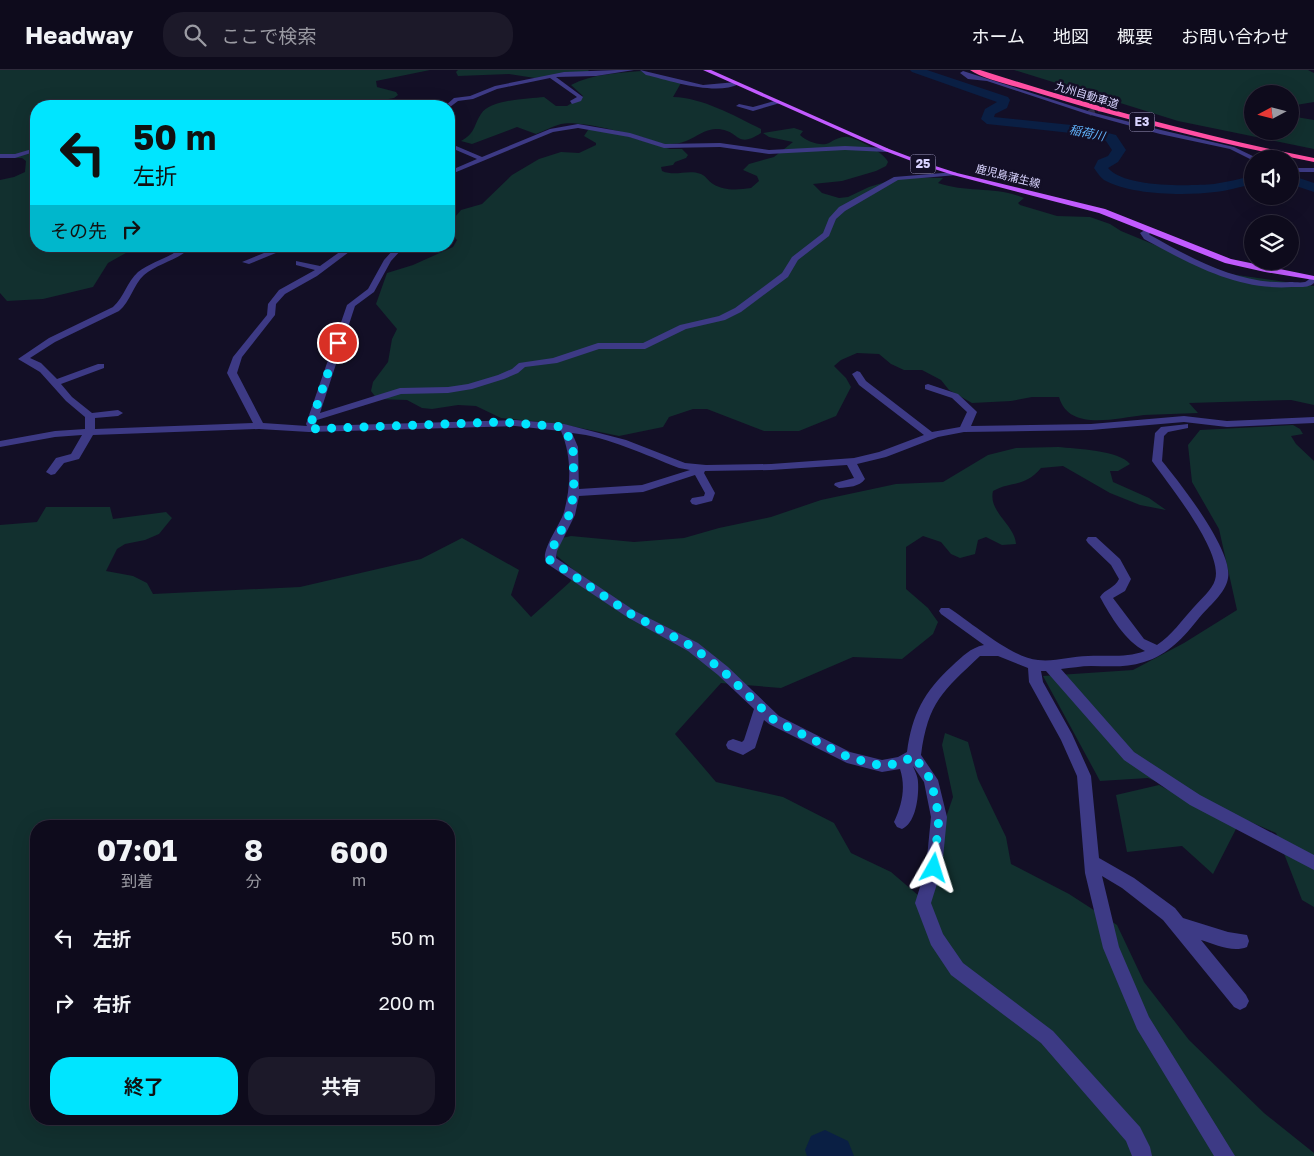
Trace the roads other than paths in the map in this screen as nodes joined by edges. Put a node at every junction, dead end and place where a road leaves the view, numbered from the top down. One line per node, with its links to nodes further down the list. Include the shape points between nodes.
1 (631, 70): 6 (street)
2 (643, 70): 8 (street, via 648,74 721,90)
3 (706, 70): 8 (main road, 鹿児島蒲生線 / 25)
4 (973, 70): 20 (highway, 九州自動車道 / E3, via 1150,124)
5 (985, 70): 17 (highway, 九州自動車道 / E3, via 1156,122)
6 (552, 77): 9 (street); 10 (street, via 580,97)
7 (988, 80): 16 (street, via 1118,122)
8 (736, 84): 11 (main road, 鹿児島蒲生線 / 25)
9 (455, 100)
10 (572, 102)
11 (778, 102): 12 (street, via 753,109); 14 (main road, 鹿児島蒲生線 / 25)
12 (739, 106)
13 (455, 148): 19 (street)
14 (887, 150): 19 (street, via 845,148 769,152 726,145 664,146 630,135 578,126 552,130); 24 (main road, 鹿児島蒲生線 / 25)
15 (30, 152): 18 (street)
16 (1244, 154)
17 (1314, 155)
18 (0, 156)
19 (480, 158): 21 (street)
20 (1314, 160)
21 (455, 170)
22 (1299, 170): 23 (street)
23 (1314, 170)
24 (955, 174): 25 (main road, 鹿児島蒲生線 / 25, via 1102,211); 40 (street, via 896,178 842,209 833,218 826,234 795,259 785,275 731,315 683,328 645,346 598,346 554,361 522,365 501,377 469,386 400,391)
25 (1151, 230): 33 (main road, 鹿児島蒲生線 / 25, via 1245,266); 33 (street, via 1144,233 1147,237 1182,258 1249,282 1309,284)
26 (181, 252): 36 (street, via 143,272 129,288 123,304 116,309 52,340 23,359 30,360)
27 (273, 252): 30 (street)
28 (345, 252): 32 (street)
29 (395, 252): 40 (street, via 387,261 375,287 351,305)
30 (246, 262)
31 (299, 263): 32 (street)
32 (321, 269): 43 (street, via 282,292 272,304 271,315 238,356 232,373)
33 (1314, 278)
34 (101, 366): 36 (street)
35 (857, 374): 48 (street, via 862,383)
36 (56, 383): 39 (street)
37 (928, 387): 46 (street, via 955,396 972,412)
38 (118, 413): 39 (street)
39 (90, 416): 47 (street)
40 (313, 418): 45 (street)
41 (1314, 420): 42 (street)
42 (1208, 423): 46 (street, via 1184,419 1091,427); 58 (street, via 1165,429 1159,435 1157,461 1215,547 1222,577 1216,590 1172,643)
43 (259, 426): 45 (street); 47 (street)
44 (564, 427): 45 (street, via 501,422); 51 (street, via 622,442 683,466); 54 (street, via 573,447)
45 (309, 429)
46 (964, 429): 48 (street)
47 (90, 432): 49 (street, via 55,434); 52 (street, via 75,457 60,460)
48 (931, 436): 50 (street, via 882,455)
49 (0, 444)
50 (850, 461): 51 (street); 53 (street, via 860,479)
51 (702, 470): 54 (street, via 643,488); 55 (street, via 710,493 708,498)
52 (51, 472)
53 (839, 485)
54 (574, 493): 61 (street, via 569,515 551,551 550,560 631,614 693,647)
55 (696, 501)
56 (1092, 540): 58 (street, via 1116,562 1125,578 1121,588 1106,597 1139,642)
57 (945, 611): 59 (street)
58 (1157, 651): 60 (street, via 1137,659)
59 (1004, 653): 60 (street); 63 (street, via 983,649 976,652 937,692 926,707)
60 (1042, 665): 65 (street, via 1036,682 1084,776); 66 (street, via 1129,756 1195,800)
61 (761, 708): 62 (street, via 750,744 743,749); 63 (street, via 774,720 848,757 882,766)
62 (733, 745)
63 (909, 758): 64 (street, via 911,781 907,816); 70 (street, via 931,780 939,817 934,868 923,903 937,939 957,969 1047,1037 1133,1134)
64 (902, 822)
65 (1092, 862): 67 (street, via 1128,883 1169,914); 71 (street, via 1111,948 1142,1023)
66 (1314, 863)
67 (1176, 924): 68 (street); 69 (street)
68 (1241, 942)
69 (1240, 1001)
70 (1142, 1156)
71 (1225, 1156)

